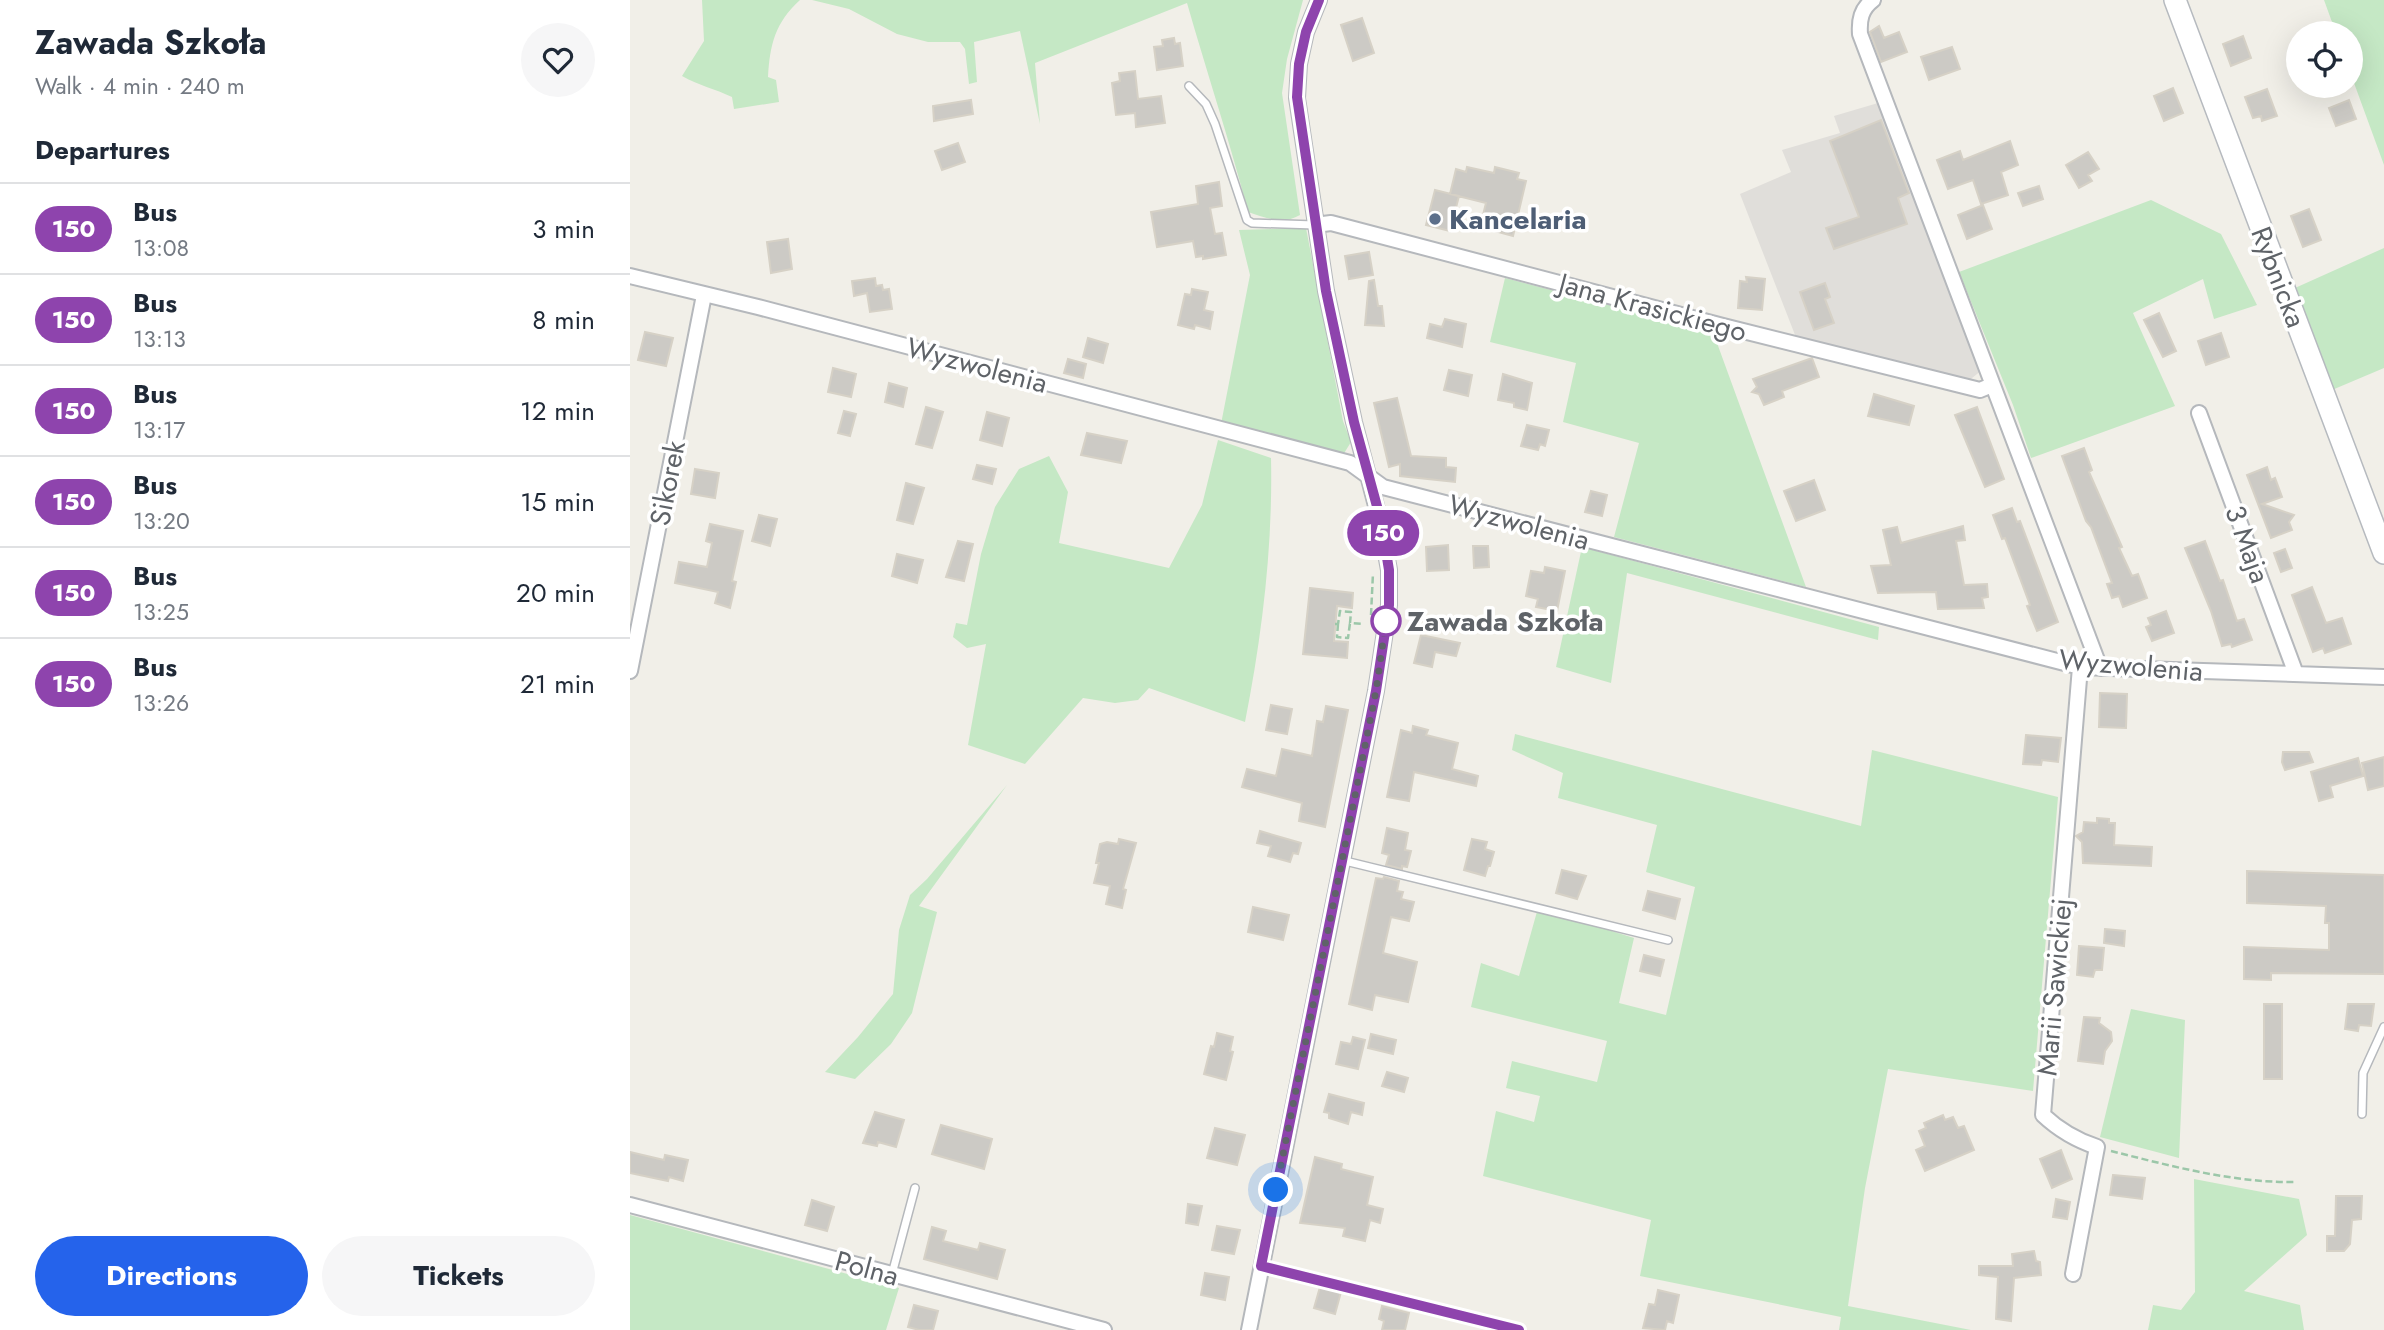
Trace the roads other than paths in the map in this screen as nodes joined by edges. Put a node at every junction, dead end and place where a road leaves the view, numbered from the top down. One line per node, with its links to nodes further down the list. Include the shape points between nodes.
1 (1319, 0): 5 (street, via 1306,32 1297,97)
2 (1873, 0): 8 (street, via 1858,19 1860,34)
3 (2175, 0): 11 (main road, Rybnicka)
4 (1189, 86): 5 (lane, via 1206,104 1215,124 1247,220)
5 (1315, 225): 8 (street, Jana Krasickiego, via 1331,223 1980,390); 10 (street)
6 (630, 276): 7 (street, Wyzwolenia)
7 (704, 295): 10 (street, Wyzwolenia, via 1350,463); 14 (street, Sikorek)
8 (1992, 385): 13 (street)
9 (2199, 413): 15 (street, 3 Maja)
10 (1368, 476): 12 (street, Wyzwolenia, via 1383,487); 17 (street, via 1389,570 1389,605)
11 (2384, 553)
12 (2080, 667): 13 (street, Wyzwolenia); 25 (street, Marii Sawickiej, via 2043,1115 2077,1140 2097,1147)
13 (2100, 668): 15 (street, Wyzwolenia)
14 (630, 671)
15 (2296, 674): 16 (street, Wyzwolenia)
16 (2384, 677)
17 (1340, 860): 18 (lane); 23 (street)
18 (1668, 940)
19 (2384, 1027): 20 (lane, via 2363,1073)
20 (2362, 1114)
21 (915, 1188): 24 (lane)
22 (630, 1205): 24 (street, Polna)
23 (1261, 1266): 27 (street); 28 (lane)
24 (892, 1275): 26 (street, Polna)
25 (2073, 1275)
26 (1104, 1330)
27 (1249, 1330)
28 (1519, 1330)

